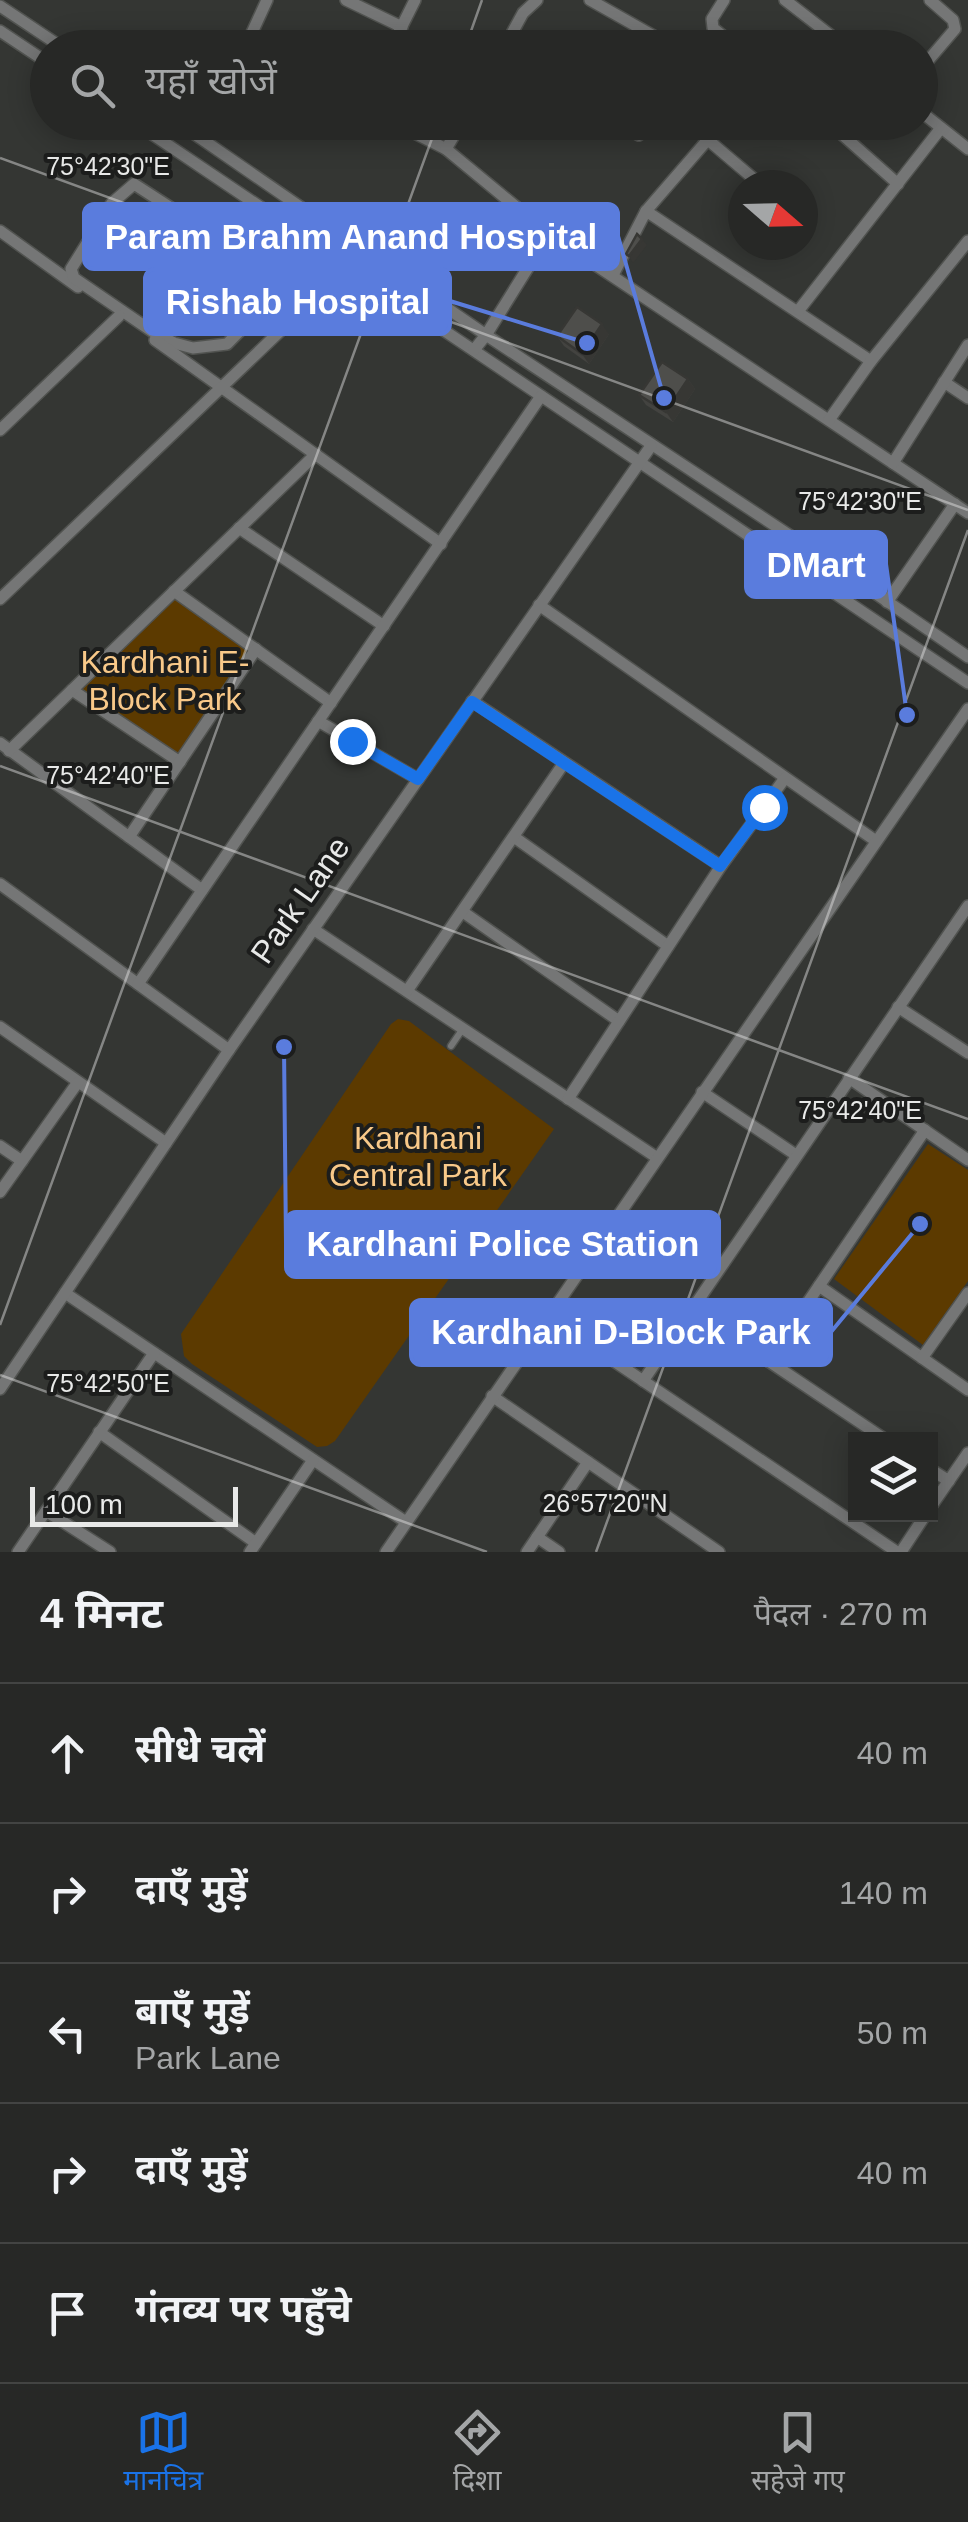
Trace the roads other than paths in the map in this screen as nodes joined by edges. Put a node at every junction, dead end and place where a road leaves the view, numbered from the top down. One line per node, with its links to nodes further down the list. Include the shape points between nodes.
1 (267, 0): 13 (street)
2 (346, 0): 11 (street)
3 (415, 0): 11 (street)
4 (517, 0): 9 (street)
5 (590, 0): 16 (street)
6 (724, 0): 17 (street, via 712,19)
7 (785, 0): 18 (street)
8 (930, 0): 20 (street, via 955,29)
9 (533, 3): 15 (street)
10 (0, 6): 12 (street)
11 (402, 26): 14 (street)
12 (36, 30)
13 (253, 30)
14 (400, 30)
15 (513, 30)
16 (643, 30)
17 (716, 30)
18 (824, 30)
19 (0, 31): 21 (street)
20 (938, 49)
21 (30, 51)
22 (938, 125): 23 (street)
23 (941, 128): 24 (street); 33 (street)
24 (938, 132)
25 (161, 140): 40 (street)
26 (203, 140): 41 (street)
27 (428, 140): 32 (street)
28 (451, 140): 32 (street)
29 (848, 140): 35 (street)
30 (932, 140): 35 (street)
31 (707, 142): 34 (street); 36 (street)
32 (446, 149): 38 (street)
33 (968, 149)
34 (742, 170)
35 (898, 184): 45 (street)
36 (646, 211): 43 (street); 45 (street)
37 (0, 231): 46 (street)
38 (549, 234): 43 (street); 47 (street)
39 (968, 241): 50 (street)
40 (322, 248): 42 (street); 44 (street)
41 (364, 251): 42 (street); 47 (street)
42 (346, 266): 49 (street); 52 (street)
43 (613, 275): 55 (street)
44 (287, 284): 44 (street, via 228,344 193,348 156,334 74,278 71,268 112,203 134,184)
45 (799, 310): 50 (street)
46 (119, 316): 52 (street); 56 (street)
47 (486, 335): 49 (street); 57 (street)
48 (968, 345): 51 (street)
49 (474, 350): 53 (street)
50 (872, 361): 55 (street)
51 (944, 382): 54 (street); 60 (street)
52 (222, 386): 58 (street); 66 (street)
53 (541, 396): 59 (street); 64 (street)
54 (968, 398)
55 (829, 420): 60 (street)
56 (0, 430)
57 (651, 446): 59 (street, Park Lane); 67 (street)
58 (316, 454): 63 (street); 64 (street)
59 (639, 463): 68 (street, Park Lane); 72 (street)
60 (893, 463): 61 (street)
61 (956, 504): 62 (street); 67 (street)
62 (968, 513)
63 (239, 528): 65 (street); 69 (street)
64 (441, 544): 69 (street)
65 (174, 591): 70 (street); 73 (street)
66 (0, 599)
67 (887, 602): 71 (street)
68 (539, 605): 75 (street, Park Lane); 81 (street)
69 (384, 626): 74 (street)
70 (256, 649): 74 (street); 79 (street)
71 (968, 658)
72 (968, 683)
73 (72, 690): 78 (street); 79 (street)
74 (331, 702): 77 (street)
75 (472, 702): 80 (street); 82 (street, Park Lane)
76 (968, 709): 85 (street)
77 (318, 722): 82 (street); 88 (street)
78 (4, 747): 83 (street)
79 (180, 762): 83 (street)
80 (564, 762): 84 (street); 86 (street)
81 (786, 778): 85 (street); 86 (street)
82 (418, 779): 91 (street, Park Lane)
83 (129, 837): 88 (street)
84 (514, 838): 90 (street); 92 (street)
85 (876, 841): 104 (street)
86 (720, 866): 92 (street)
87 (0, 884): 93 (street)
88 (202, 890): 93 (street)
89 (968, 906): 95 (street)
90 (463, 912): 94 (street); 96 (street)
91 (313, 929): 94 (street); 100 (street, Park Lane)
92 (668, 946): 96 (street)
93 (138, 984): 100 (street)
94 (407, 991): 98 (street)
95 (898, 1007): 101 (street); 102 (street)
96 (619, 1021): 105 (street)
97 (0, 1028): 103 (street)
98 (463, 1029): 99 (lane); 105 (street)
99 (451, 1046)
100 (228, 1050): 107 (street, Park Lane)
101 (968, 1053)
102 (849, 1078): 106 (street); 109 (street)
103 (78, 1082): 107 (street); 112 (street)
104 (702, 1092): 109 (street); 110 (street)
105 (568, 1099): 110 (street)
106 (925, 1130): 111 (street); 114 (street)
107 (166, 1144): 115 (street, Park Lane)
108 (0, 1146): 112 (street)
109 (796, 1155): 117 (street)
110 (656, 1157): 118 (street)
111 (968, 1160)
112 (22, 1161): 113 (street)
113 (0, 1192)
114 (819, 1286): 120 (street); 121 (street)
115 (65, 1293): 119 (street); 123 (street, Park Lane)
116 (968, 1293): 120 (street)
117 (692, 1309): 121 (street); 122 (street)
118 (547, 1316): 122 (street); 125 (street)
119 (154, 1353): 126 (street); 129 (street, via 279,1431)
120 (922, 1358): 124 (street)
121 (768, 1360): 127 (street)
122 (643, 1381): 145 (street)
123 (0, 1389)
124 (968, 1390)
125 (492, 1396): 130 (street); 135 (street)
126 (100, 1432): 134 (street); 138 (street)
127 (874, 1432)
128 (968, 1453): 132 (street)
129 (313, 1460): 135 (street); 138 (street)
130 (588, 1462): 137 (street); 144 (street)
131 (938, 1474): 132 (street)
132 (949, 1482): 133 (street)
133 (938, 1497)
134 (46, 1510): 139 (street); 140 (street)
135 (406, 1522): 141 (street)
136 (920, 1522): 145 (street)
137 (537, 1537): 142 (street); 143 (street)
138 (253, 1548)
139 (18, 1552)
140 (110, 1552)
141 (386, 1552)
142 (526, 1552)
143 (559, 1552)
144 (719, 1552)
145 (899, 1552)

